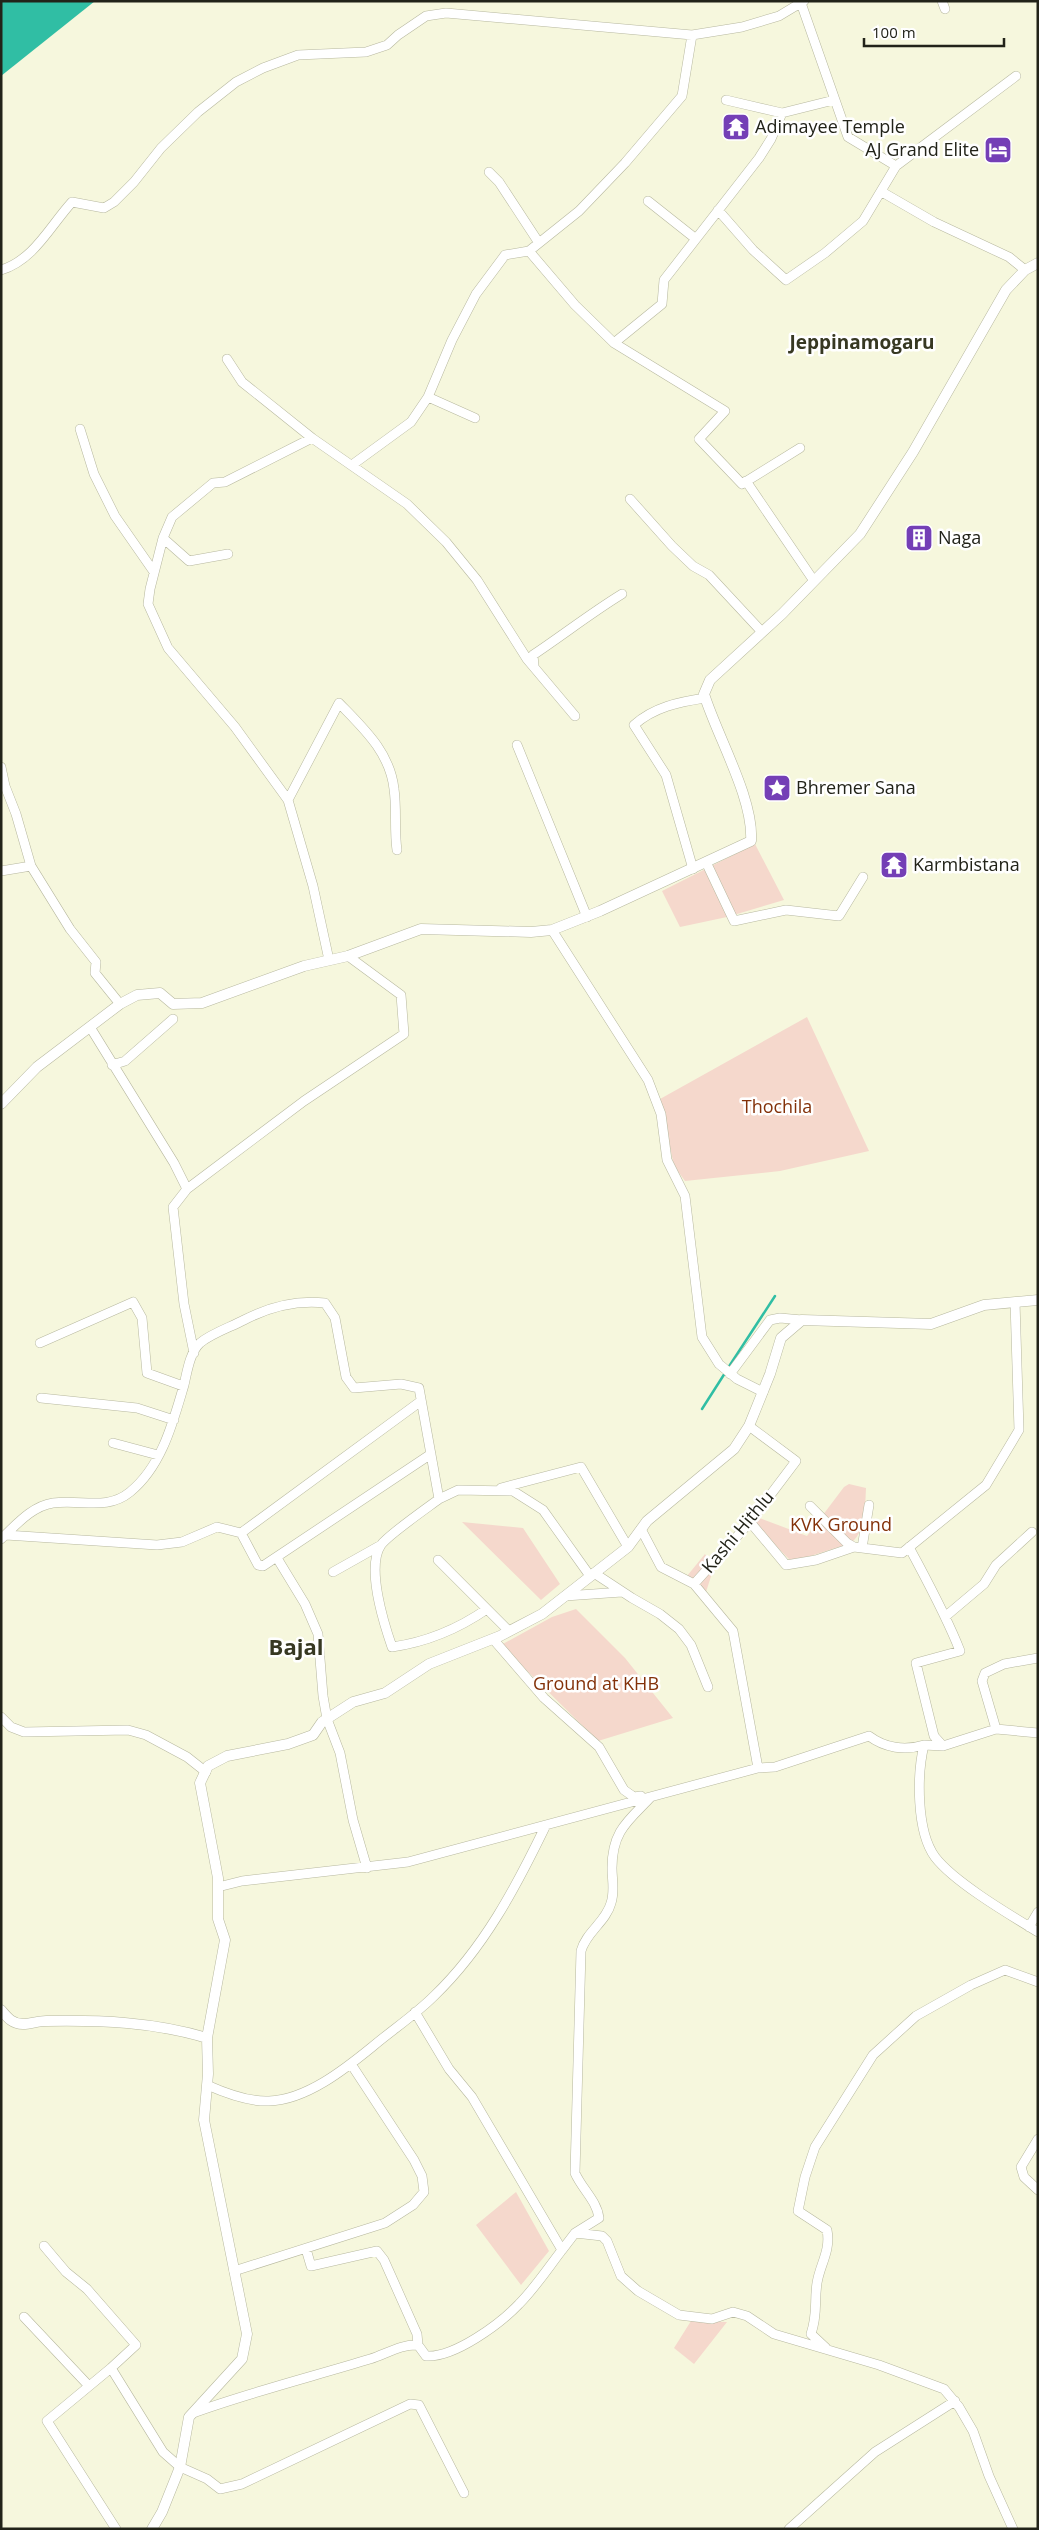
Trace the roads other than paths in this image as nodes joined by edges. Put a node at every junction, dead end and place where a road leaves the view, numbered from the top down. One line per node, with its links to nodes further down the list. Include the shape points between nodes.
1 (802, 2): 2 (street, via 779,16 742,27); 5 (street)
2 (692, 35): 13 (street, via 682,96 579,211); 16 (street, via 446,13 426,16 388,45 366,52 298,55 236,82 198,112 161,148 114,202 104,208 72,202 33,251 14,267)
3 (1016, 76): 7 (street)
4 (726, 100): 6 (street)
5 (834, 100): 6 (street); 7 (street, via 848,137)
6 (782, 113): 11 (street, via 759,158)
7 (896, 166): 9 (street)
8 (489, 172): 13 (street)
9 (882, 192): 11 (street, via 863,221 825,254 786,280 753,250); 17 (street, via 934,222 1008,257)
10 (648, 201): 12 (street)
11 (718, 210): 12 (street)
12 (696, 239): 18 (street, via 664,280 662,304)
13 (539, 243): 14 (street)
14 (529, 251): 18 (street, via 575,305); 20 (street, via 505,255 476,294)
15 (1038, 263): 17 (street)
16 (1, 270)
17 (1025, 270): 31 (street, via 1006,290 913,452 860,534)
18 (614, 343): 26 (street, via 725,411 699,439 742,484)
19 (228, 359): 23 (street, via 242,382)
20 (428, 397): 21 (street); 25 (street, via 411,422)
21 (475, 418)
22 (80, 429): 30 (street, via 94,474 115,516)
23 (312, 438): 25 (street); 28 (street, via 225,482 213,483 172,517)
24 (800, 448): 26 (street)
25 (352, 465): 34 (street, via 407,504 446,542 477,580)
26 (746, 481): 31 (street)
27 (630, 499): 33 (street, via 672,546 693,566 709,575)
28 (163, 538): 29 (street, via 189,561); 30 (street)
29 (228, 554)
30 (154, 572): 39 (street, via 148,604 168,648 235,727)
31 (814, 582): 33 (street)
32 (622, 594): 34 (street, via 533,655)
33 (762, 632): 35 (street, via 710,680)
34 (534, 666): 36 (street)
35 (705, 698): 41 (street, via 740,786 752,830 751,841); 43 (street, via 670,704 634,725 666,775)
36 (575, 716)
37 (517, 745): 46 (street)
38 (1, 767): 42 (street)
39 (288, 800): 40 (street, via 339,703 375,740 386,762 394,788); 49 (street)
40 (397, 850)
41 (706, 862): 43 (street); 45 (street, via 734,922 786,910 839,916)
42 (31, 866): 44 (street); 50 (street, via 70,929 96,962 95,973)
43 (693, 869): 46 (street)
44 (1, 871)
45 (863, 877)
46 (587, 916): 47 (street)
47 (552, 930): 48 (street, via 422,929); 61 (street, via 648,1080 661,1114 667,1160 685,1196 702,1337 722,1367)
48 (348, 956): 49 (street); 55 (street, via 401,995 404,1034 304,1101)
49 (330, 960): 50 (street, via 304,966 202,1003 173,1004 160,993 152,993 137,995)
50 (120, 1004): 52 (street)
51 (174, 1019): 53 (street, via 125,1061)
52 (90, 1027): 53 (street); 54 (street, via 38,1067)
53 (112, 1065): 55 (street)
54 (1, 1104)
55 (187, 1189): 60 (street, via 173,1207 184,1304)
56 (1038, 1300): 57 (street)
57 (1015, 1302): 58 (street, via 984,1305 931,1324); 83 (street, via 1019,1430 986,1485)
58 (802, 1320): 61 (street, via 770,1320); 63 (street, via 781,1338)
59 (40, 1343): 62 (street, via 133,1302 142,1318 147,1373)
60 (194, 1353): 62 (street); 65 (street, via 200,1343 255,1314 282,1305 325,1303 335,1318 346,1377 354,1388 401,1384 419,1388)
61 (730, 1373): 63 (street)
62 (184, 1386): 66 (street)
63 (763, 1392): 67 (street)
64 (41, 1398): 66 (street, via 137,1408)
65 (421, 1401): 69 (street); 78 (street)
66 (174, 1420): 70 (street)
67 (749, 1426): 75 (street, Kashi Hithlu, via 796,1461); 76 (street, via 734,1449)
68 (113, 1443): 70 (street)
69 (431, 1454): 72 (street); 84 (street)
70 (158, 1455): 79 (street, via 152,1468 130,1492 108,1504 53,1503 35,1510)
71 (488, 1491): 72 (street, via 458,1490); 81 (street, via 580,1467); 87 (street, via 513,1492 543,1510)
72 (439, 1499): 80 (street)
73 (869, 1505): 82 (street)
74 (810, 1506): 82 (street, via 847,1543)
75 (750, 1522): 82 (street, via 786,1565); 88 (street, Kashi Hithlu)
76 (641, 1529): 81 (street); 88 (street, via 661,1567)
77 (1032, 1532): 92 (street, via 996,1565 984,1584)
78 (241, 1533): 79 (street, via 217,1527 182,1542 157,1545); 84 (street, via 260,1566)
79 (4, 1537)
80 (381, 1545): 86 (street); 91 (street, via 376,1562 379,1608 392,1647 420,1643 468,1622)
81 (628, 1547): 87 (street)
82 (858, 1547): 83 (street, via 902,1553)
83 (909, 1547): 92 (street)
84 (277, 1558): 98 (street, via 305,1604 318,1634 322,1696)
85 (438, 1560): 91 (street)
86 (333, 1572)
87 (592, 1574): 89 (street); 90 (street)
88 (694, 1584): 103 (street, Kashi Hithlu, via 733,1631)
89 (622, 1592): 90 (street); 96 (street, via 679,1629 691,1645)
90 (565, 1596): 93 (street, via 542,1614)
91 (487, 1609): 93 (street)
92 (946, 1616): 102 (street, via 960,1651 916,1663 934,1736)
93 (509, 1631): 94 (street)
94 (493, 1639): 98 (street, via 429,1664 385,1692 353,1702); 105 (street, via 544,1698 599,1747 624,1790 634,1797)
95 (1038, 1658): 99 (street, via 1004,1664 984,1673 982,1681)
96 (708, 1688)
97 (1, 1717): 104 (street, via 11,1727 24,1732 128,1730 146,1735 187,1757)
98 (328, 1719): 104 (street, via 313,1735 288,1744 227,1756 208,1766); 109 (street, via 340,1753 353,1820)
99 (996, 1729): 100 (street); 102 (street)
100 (1038, 1733)
101 (924, 1745): 102 (street); 103 (street, via 910,1749 879,1744 869,1736 775,1768); 112 (street, via 919,1763 920,1815 935,1857 955,1876)
102 (943, 1746)
103 (758, 1768): 105 (street)
104 (206, 1772): 110 (street, via 200,1783)
105 (653, 1795): 106 (street); 107 (street)
106 (631, 1802): 107 (street); 108 (street)
107 (624, 1825): 122 (street, via 614,1841 611,1904 584,1940 581,1951 575,2173 594,2203 598,2218)
108 (546, 1826): 109 (street, via 408,1862); 116 (street, via 494,1924 448,1982)
109 (367, 1868): 110 (street, via 242,1881)
110 (218, 1887): 117 (street, via 218,1919 225,1940)
111 (1038, 1912): 112 (street)
112 (1029, 1927): 113 (street)
113 (1038, 1932)
114 (1038, 1982): 129 (street, via 1005,1970 916,2016 873,2055 815,2147 798,2211 827,2230 830,2243 817,2283 816,2318 811,2334)
115 (1, 2010): 117 (street, via 12,2022 22,2024 76,2021 147,2025)
116 (415, 2012): 118 (street); 125 (street, via 449,2070 472,2097)
117 (207, 2038): 119 (street)
118 (351, 2064): 119 (street, via 314,2088 270,2101 226,2093); 124 (street, via 414,2160 422,2176 424,2192 413,2205 385,2223)
119 (207, 2085): 126 (street, via 204,2120)
120 (1038, 2140): 121 (street, via 1021,2167 1024,2177)
121 (1038, 2190)
122 (575, 2234): 125 (street); 129 (street, via 602,2236 621,2276 638,2291 679,2315 712,2319 733,2312 747,2316 774,2334)
123 (44, 2246): 130 (street, via 136,2345)
124 (306, 2249): 126 (street); 128 (street, via 311,2266 378,2251 417,2334)
125 (562, 2250): 128 (street, via 519,2304 476,2338 433,2357 426,2356)
126 (234, 2271): 133 (street, via 247,2334 242,2359)
127 (24, 2317): 131 (street)
128 (418, 2346): 133 (street, via 408,2345)
129 (828, 2350): 132 (street, via 944,2389)
130 (111, 2368): 131 (street); 134 (street, via 163,2452)
131 (89, 2386): 136 (street, via 47,2420)
132 (955, 2401): 138 (street, via 875,2452); 139 (street, via 973,2432)
133 (193, 2413): 134 (street, via 189,2417)
134 (180, 2467): 135 (street, via 220,2489 242,2484 410,2404 419,2405); 137 (street)
135 (464, 2493)
136 (116, 2529)
137 (152, 2529)
138 (789, 2529)
139 (1013, 2529)

